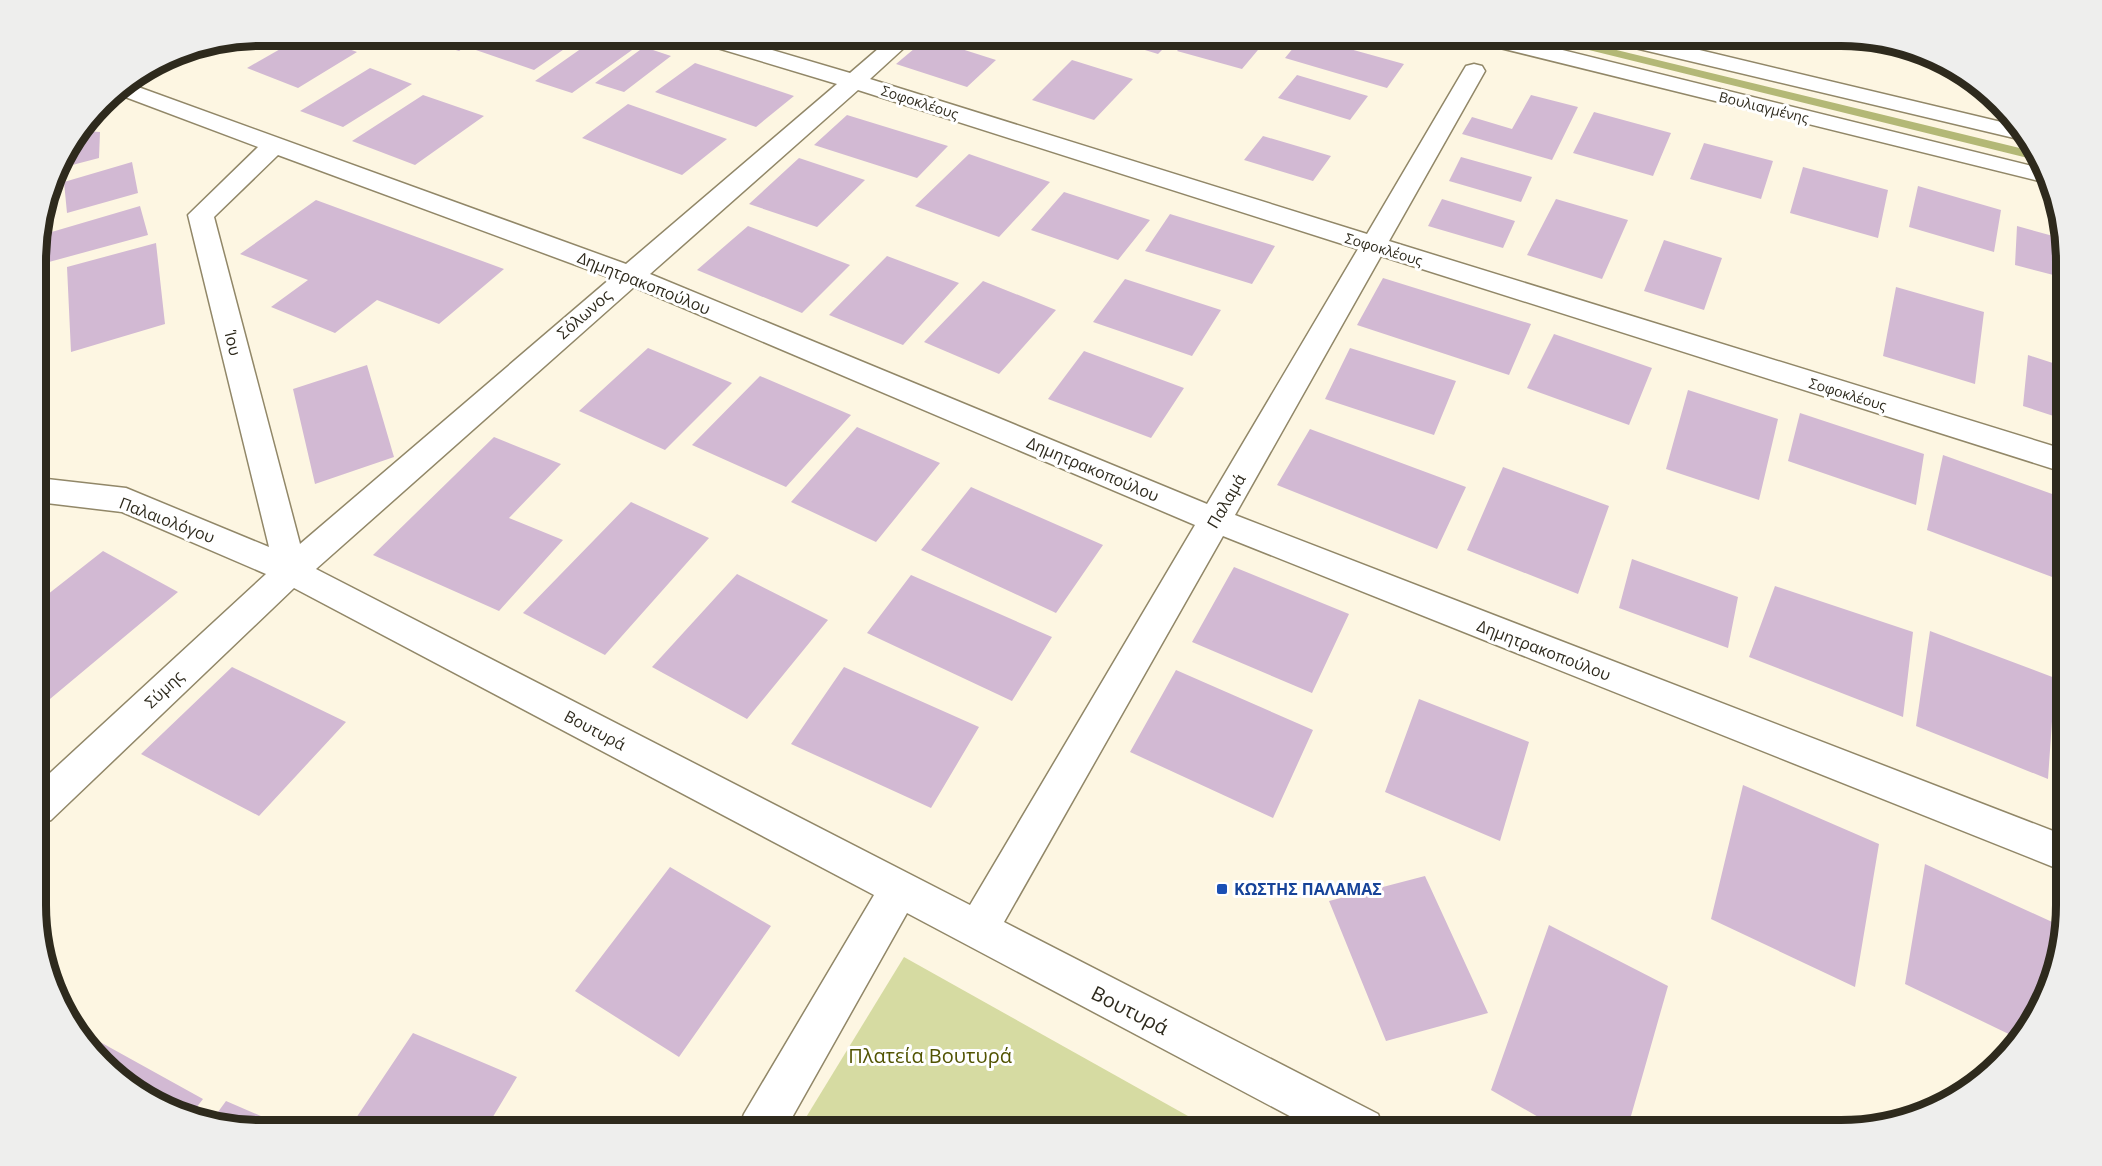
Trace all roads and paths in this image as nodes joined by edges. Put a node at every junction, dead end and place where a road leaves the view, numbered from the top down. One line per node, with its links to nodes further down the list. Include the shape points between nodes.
1 (735, 46): 6 (street, Σοφοκλέους)
2 (895, 46): 6 (street, Σόλωνος)
3 (1520, 46): 10 (street, Βουλιαγμένης)
4 (1655, 46): 8 (street)
5 (1474, 71): 11 (street, Παλαμά)
6 (855, 82): 11 (street, Σοφοκλέους); 12 (street, Σόλωνος)
7 (129, 92): 9 (street, Δημητρακοπούλου)
8 (2013, 132)
9 (275, 145): 12 (street, Δημητρακοπούλου); 16 (street, Ίου, via 201,215)
10 (2037, 174)
11 (1374, 245): 13 (street, Σοφοκλέους); 15 (street, Παλαμά)
12 (629, 275): 15 (street, Δημητρακοπούλου); 16 (street, Σόλωνος)
13 (2055, 459)
14 (46, 491): 16 (street, Παλαιολόγου, via 126,500)
15 (1215, 520): 18 (street, Δημητρακοπούλου); 20 (street, Παλαμά)
16 (291, 571): 17 (street, Σύμης); 19 (street, Βουτυρά)
17 (46, 801)
18 (2056, 850)
19 (899, 890): 20 (street, Βουτυρά); 21 (street)
20 (978, 930): 22 (street, Βουτυρά)
21 (766, 1120)
22 (1343, 1120)

